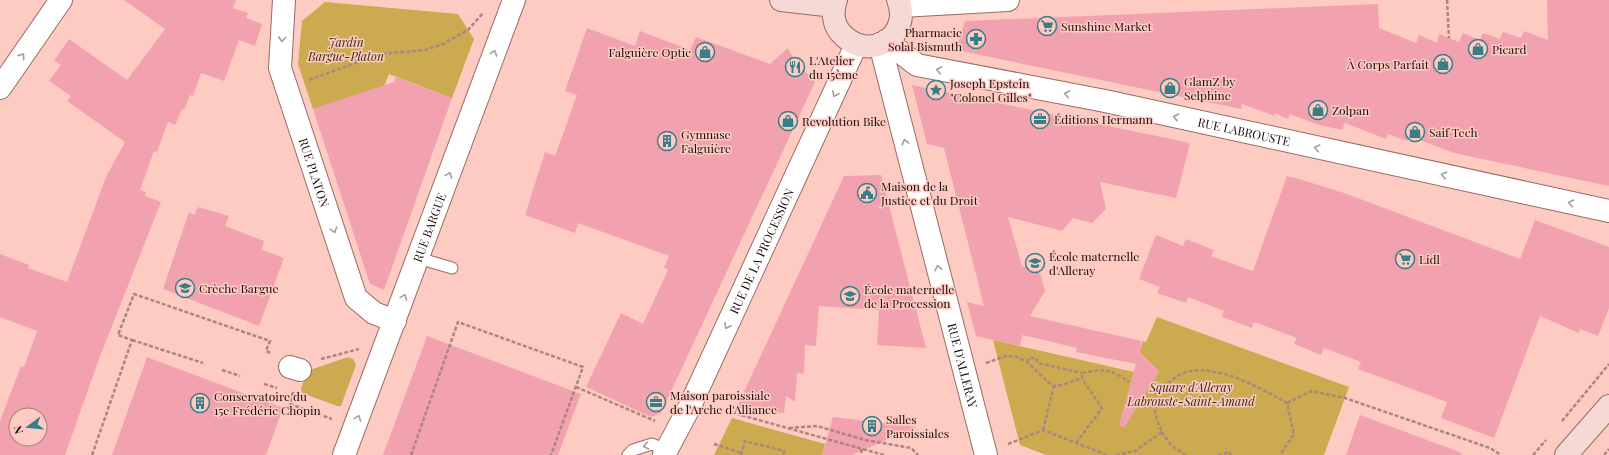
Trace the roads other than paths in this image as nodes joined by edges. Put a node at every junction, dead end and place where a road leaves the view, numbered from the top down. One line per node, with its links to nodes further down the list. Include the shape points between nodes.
1 (61, 0): 10 (street, one-way to 1)
2 (284, 0): 14 (street, RUE PLATON, one-way to 14, via 280,68 356,298 374,312)
3 (514, 0): 12 (street, RUE BARGUE, one-way to 3)
4 (781, 0): 6 (street)
5 (1008, 0): 7 (street)
6 (835, 3): 9 (street, via 833,17 837,28 847,40)
7 (900, 3): 8 (street, via 901,16 898,27)
8 (883, 43): 9 (street, via 872,47); 11 (street, RUE LABROUSTE, one-way to 8, via 1105,101 917,65); 16 (street, RUE D'ALLERAY, one-way to 8)
9 (856, 45): 17 (street, RUE DE LA PROCESSION, one-way to 17, via 690,406)
10 (0, 88)
11 (1609, 211)
12 (418, 258): 13 (lane); 14 (street, RUE BARGUE, one-way to 12)
13 (452, 268)
14 (395, 321): 18 (street, RUE BARGUE, one-way to 14)
15 (1609, 406): 20 (street)
16 (995, 450)
17 (665, 453): 19 (lane, one-way to 19, via 652,444 633,450)
18 (344, 455)
19 (628, 455)
20 (1566, 455)

